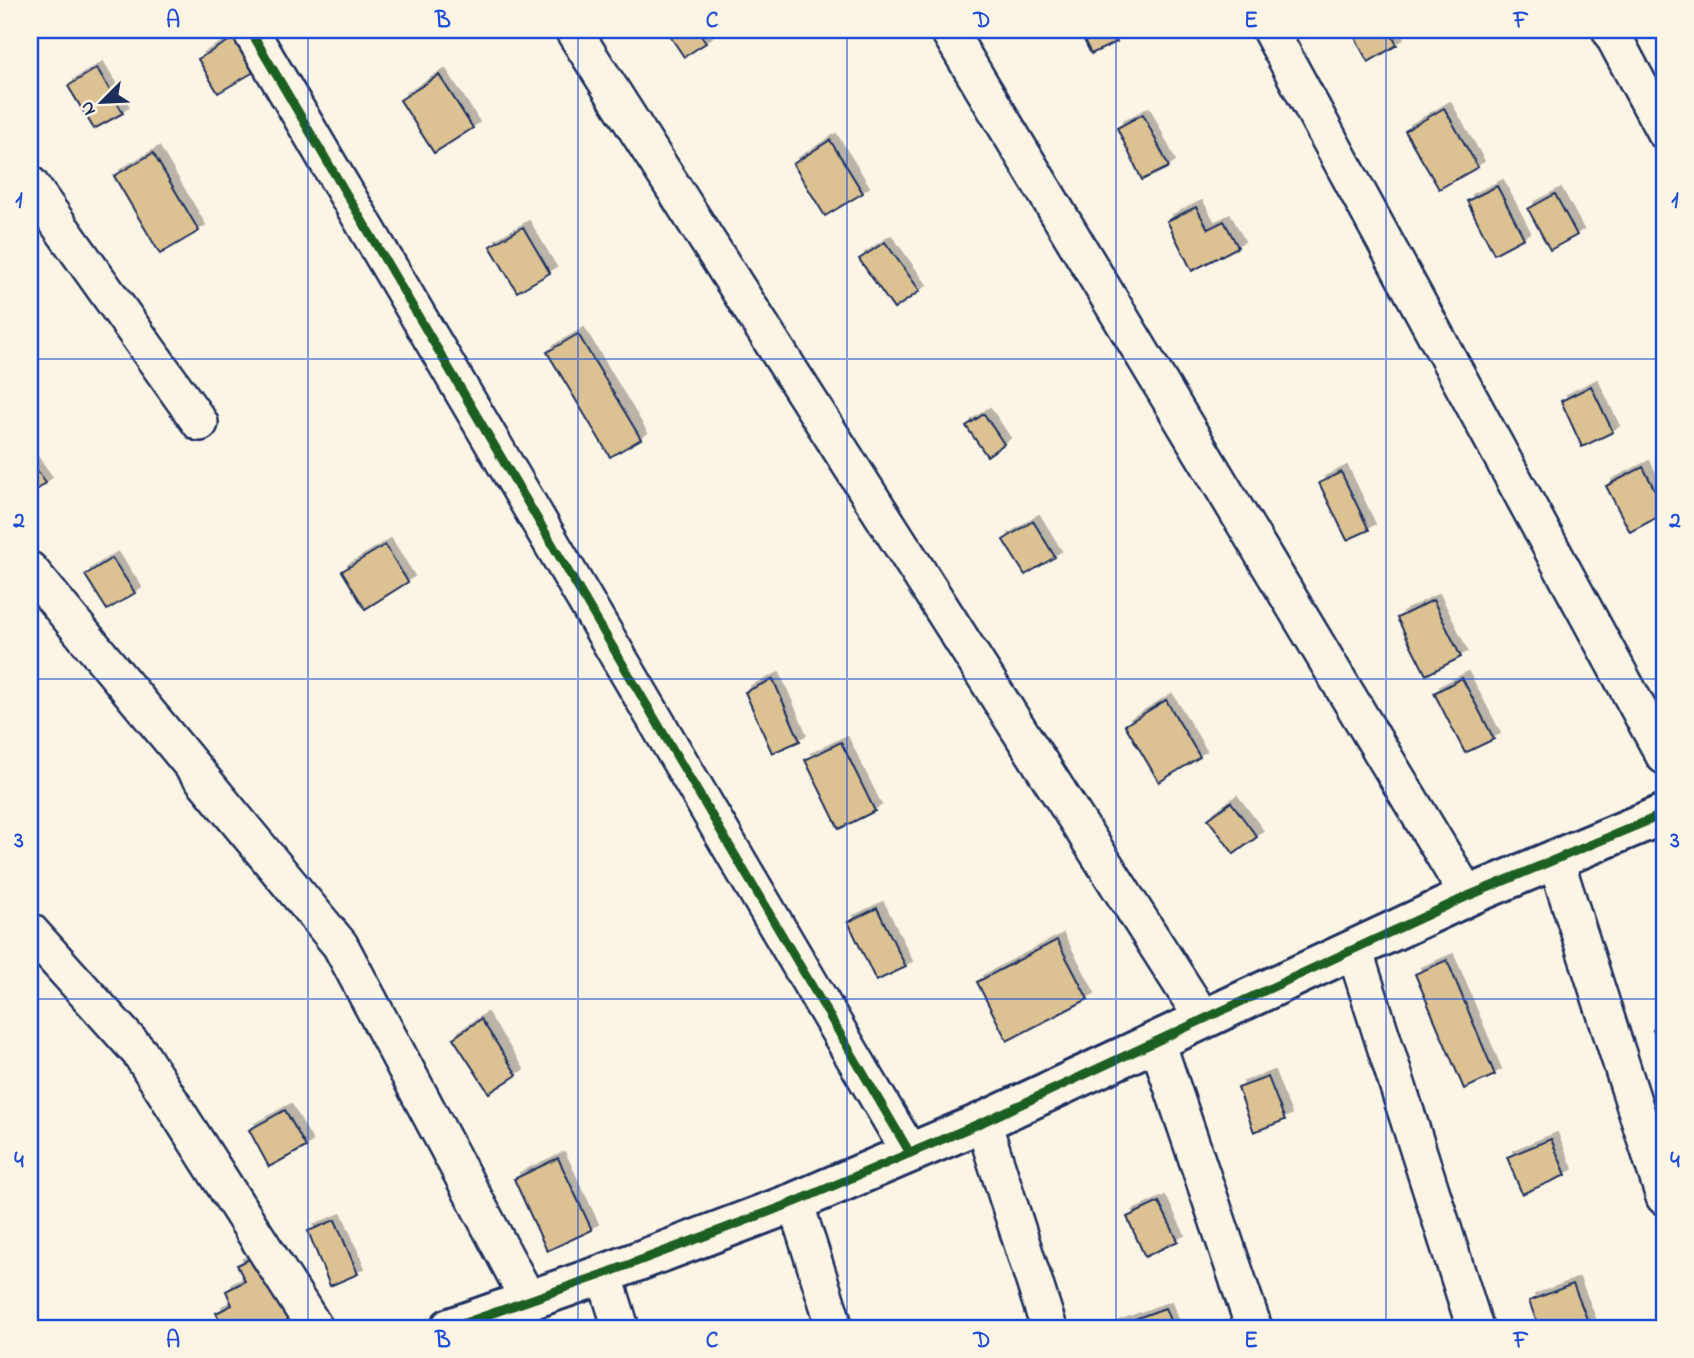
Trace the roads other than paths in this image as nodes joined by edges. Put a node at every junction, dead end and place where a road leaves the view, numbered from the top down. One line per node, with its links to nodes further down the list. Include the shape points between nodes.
1 (250, 30): 19 (street)
2 (573, 30): 16 (street)
3 (948, 30): 13 (street)
4 (1270, 30): 10 (street)
5 (1609, 30): 6 (street)
6 (1664, 131)
7 (30, 184): 8 (street)
8 (200, 423)
9 (30, 570): 23 (street, via 341,945)
10 (1664, 756)
11 (1664, 814): 12 (street)
12 (1555, 858): 13 (street); 20 (street)
13 (1468, 896): 15 (street)
14 (30, 930): 24 (street, via 140,1053)
15 (1354, 949): 16 (street); 30 (street)
16 (1204, 1020): 17 (street)
17 (1157, 1042): 18 (street); 29 (street)
18 (983, 1122): 19 (street); 28 (street)
19 (910, 1153): 21 (street)
20 (1664, 1197)
21 (796, 1202): 22 (street); 27 (street)
22 (604, 1275): 23 (street); 26 (street)
23 (529, 1301): 25 (street)
24 (315, 1328)
25 (450, 1328)
26 (621, 1328)
27 (835, 1328)
28 (1049, 1328)
29 (1254, 1328)
30 (1475, 1328)

